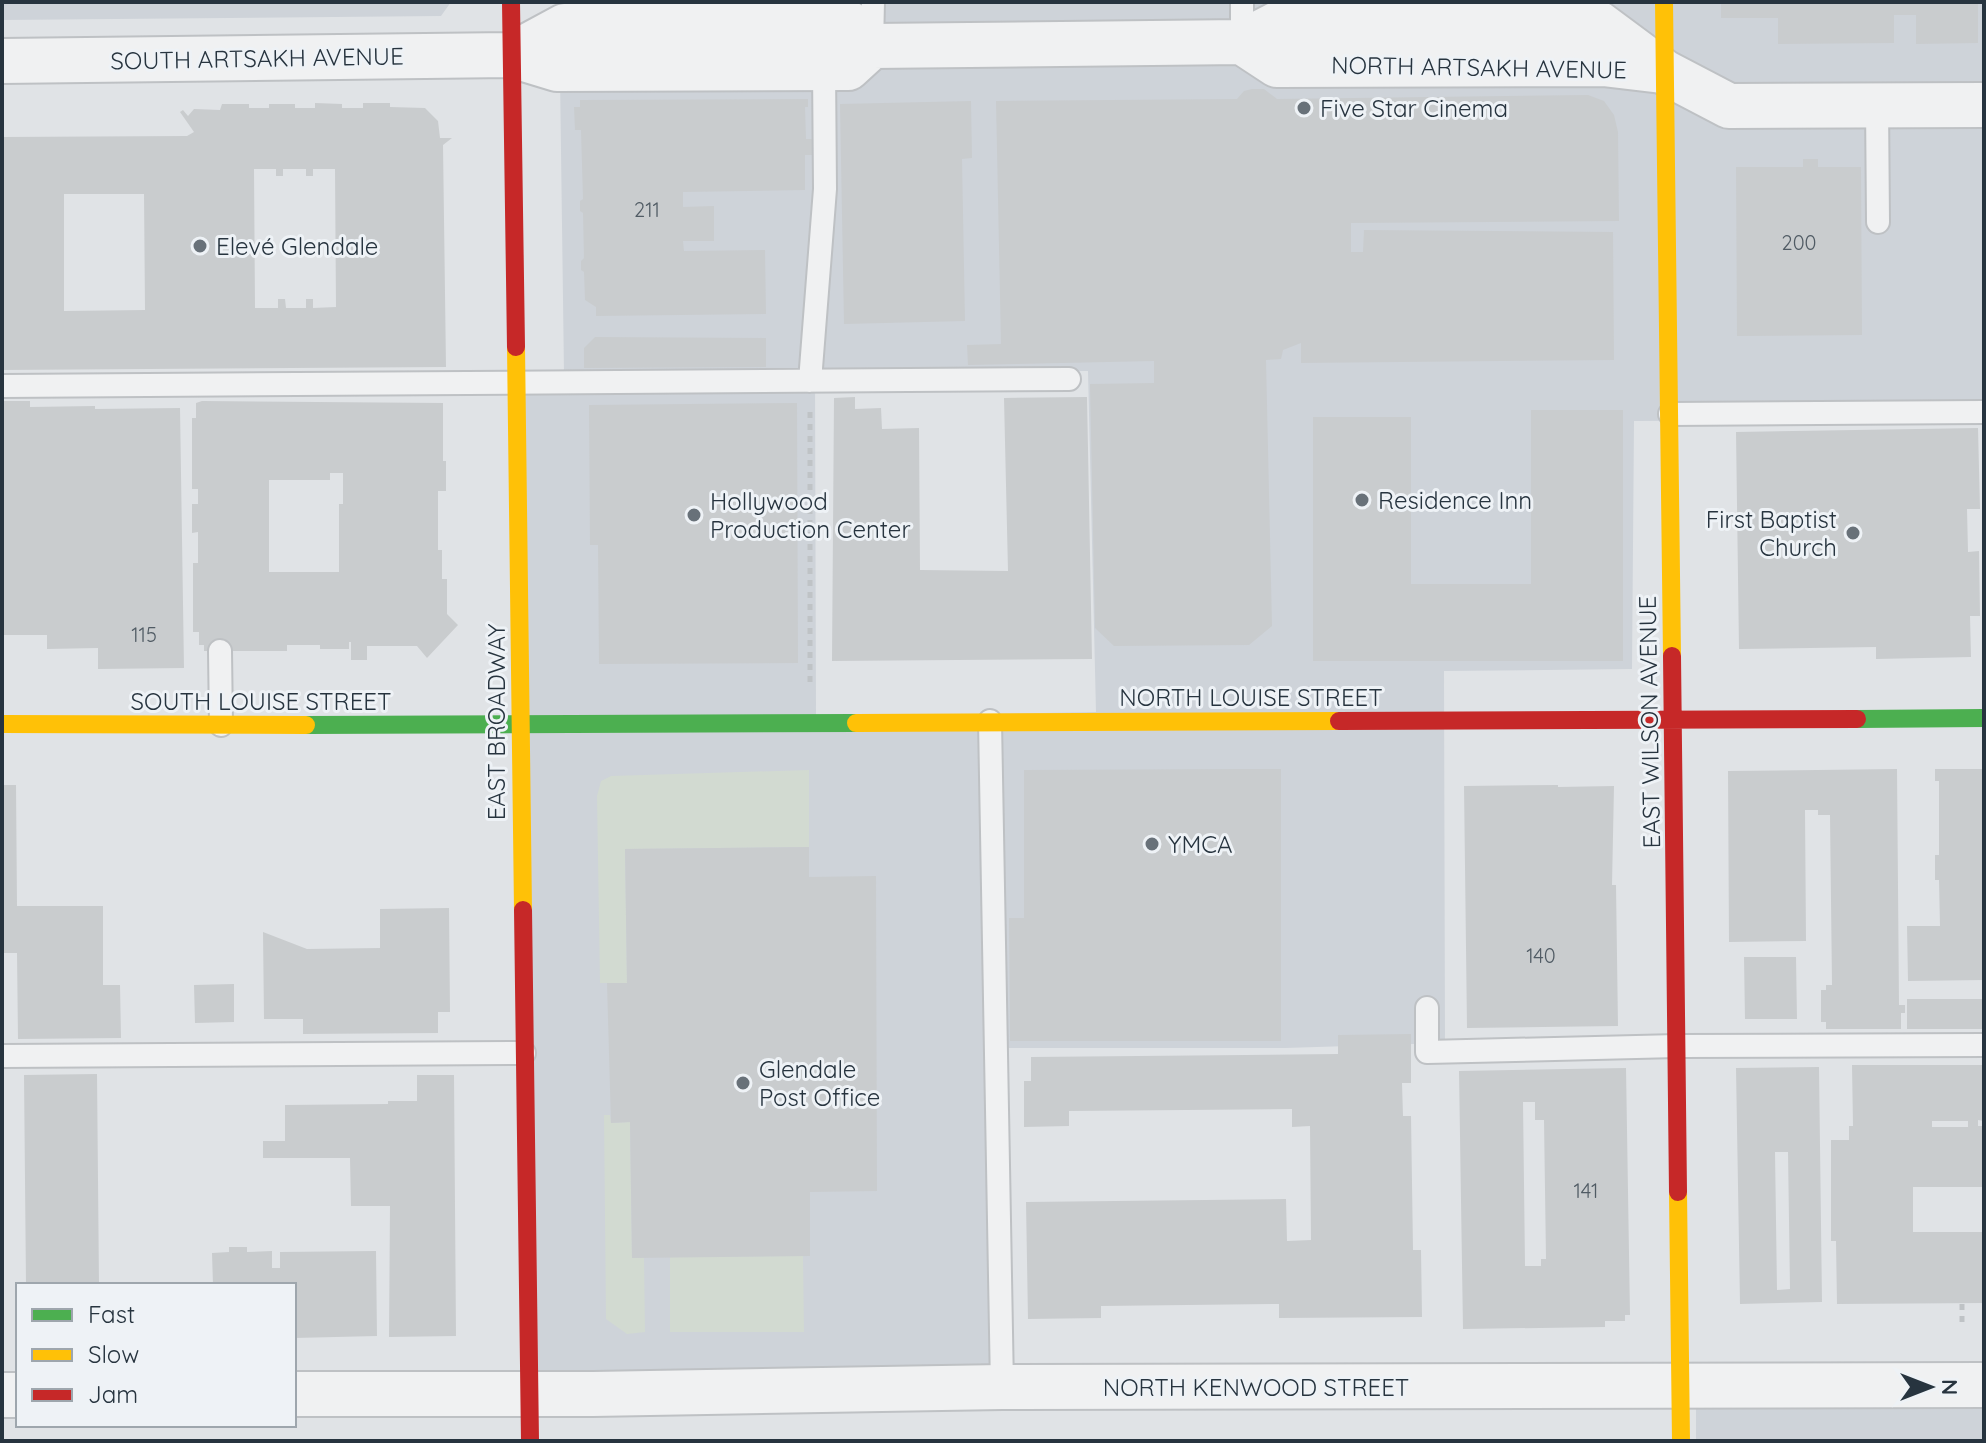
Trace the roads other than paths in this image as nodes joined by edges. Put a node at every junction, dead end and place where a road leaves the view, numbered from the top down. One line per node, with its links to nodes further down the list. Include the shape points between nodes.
1 (511, 2): 6 (street, EAST BROADWAY)
2 (873, 2): 5 (lane)
3 (1664, 2): 9 (street, EAST WILSON AVENUE)
4 (1242, 22): 5 (street, NORTH ARTSAKH AVENUE); 9 (street, NORTH ARTSAKH AVENUE, via 1598,23)
5 (872, 46): 6 (street, via 850,24 573,25); 8 (street, via 848,68)
6 (511, 55): 7 (street, SOUTH ARTSAKH AVENUE); 8 (street, via 557,69); 15 (street, EAST BROADWAY)
7 (2, 61)
8 (824, 68): 14 (lane, via 825,189)
9 (1664, 72): 10 (street, NORTH ARTSAKH AVENUE, via 1729,106); 18 (street, EAST WILSON AVENUE)
10 (1877, 104): 11 (street, NORTH ARTSAKH AVENUE); 12 (lane)
11 (1984, 105)
12 (1878, 222)
13 (1069, 379): 14 (lane)
14 (810, 381): 15 (lane)
15 (516, 383): 16 (lane); 25 (street, EAST BROADWAY)
16 (2, 386)
17 (1984, 412): 18 (lane)
18 (1670, 414): 21 (street, EAST WILSON AVENUE)
19 (220, 651): 24 (lane)
20 (1984, 718): 21 (street, NORTH LOUISE STREET)
21 (1671, 720): 22 (street, NORTH LOUISE STREET); 28 (street, EAST WILSON AVENUE)
22 (990, 721): 25 (street, NORTH LOUISE STREET); 32 (lane)
23 (2, 724): 24 (street, SOUTH LOUISE STREET)
24 (221, 725): 25 (street, SOUTH LOUISE STREET)
25 (519, 725): 29 (street, EAST BROADWAY)
26 (1427, 1008): 28 (lane, via 1427,1052)
27 (1984, 1045): 28 (lane)
28 (1677, 1046): 33 (street, EAST WILSON AVENUE)
29 (524, 1053): 30 (lane); 35 (street, EAST BROADWAY)
30 (2, 1056)
31 (1984, 1385): 33 (street, NORTH KENWOOD STREET)
32 (1002, 1387): 33 (street, NORTH KENWOOD STREET); 35 (street, NORTH KENWOOD STREET)
33 (1680, 1387): 37 (street, EAST WILSON AVENUE)
34 (296, 1394): 35 (street, NORTH KENWOOD STREET)
35 (528, 1394): 36 (street, EAST BROADWAY)
36 (530, 1441)
37 (1681, 1441)

